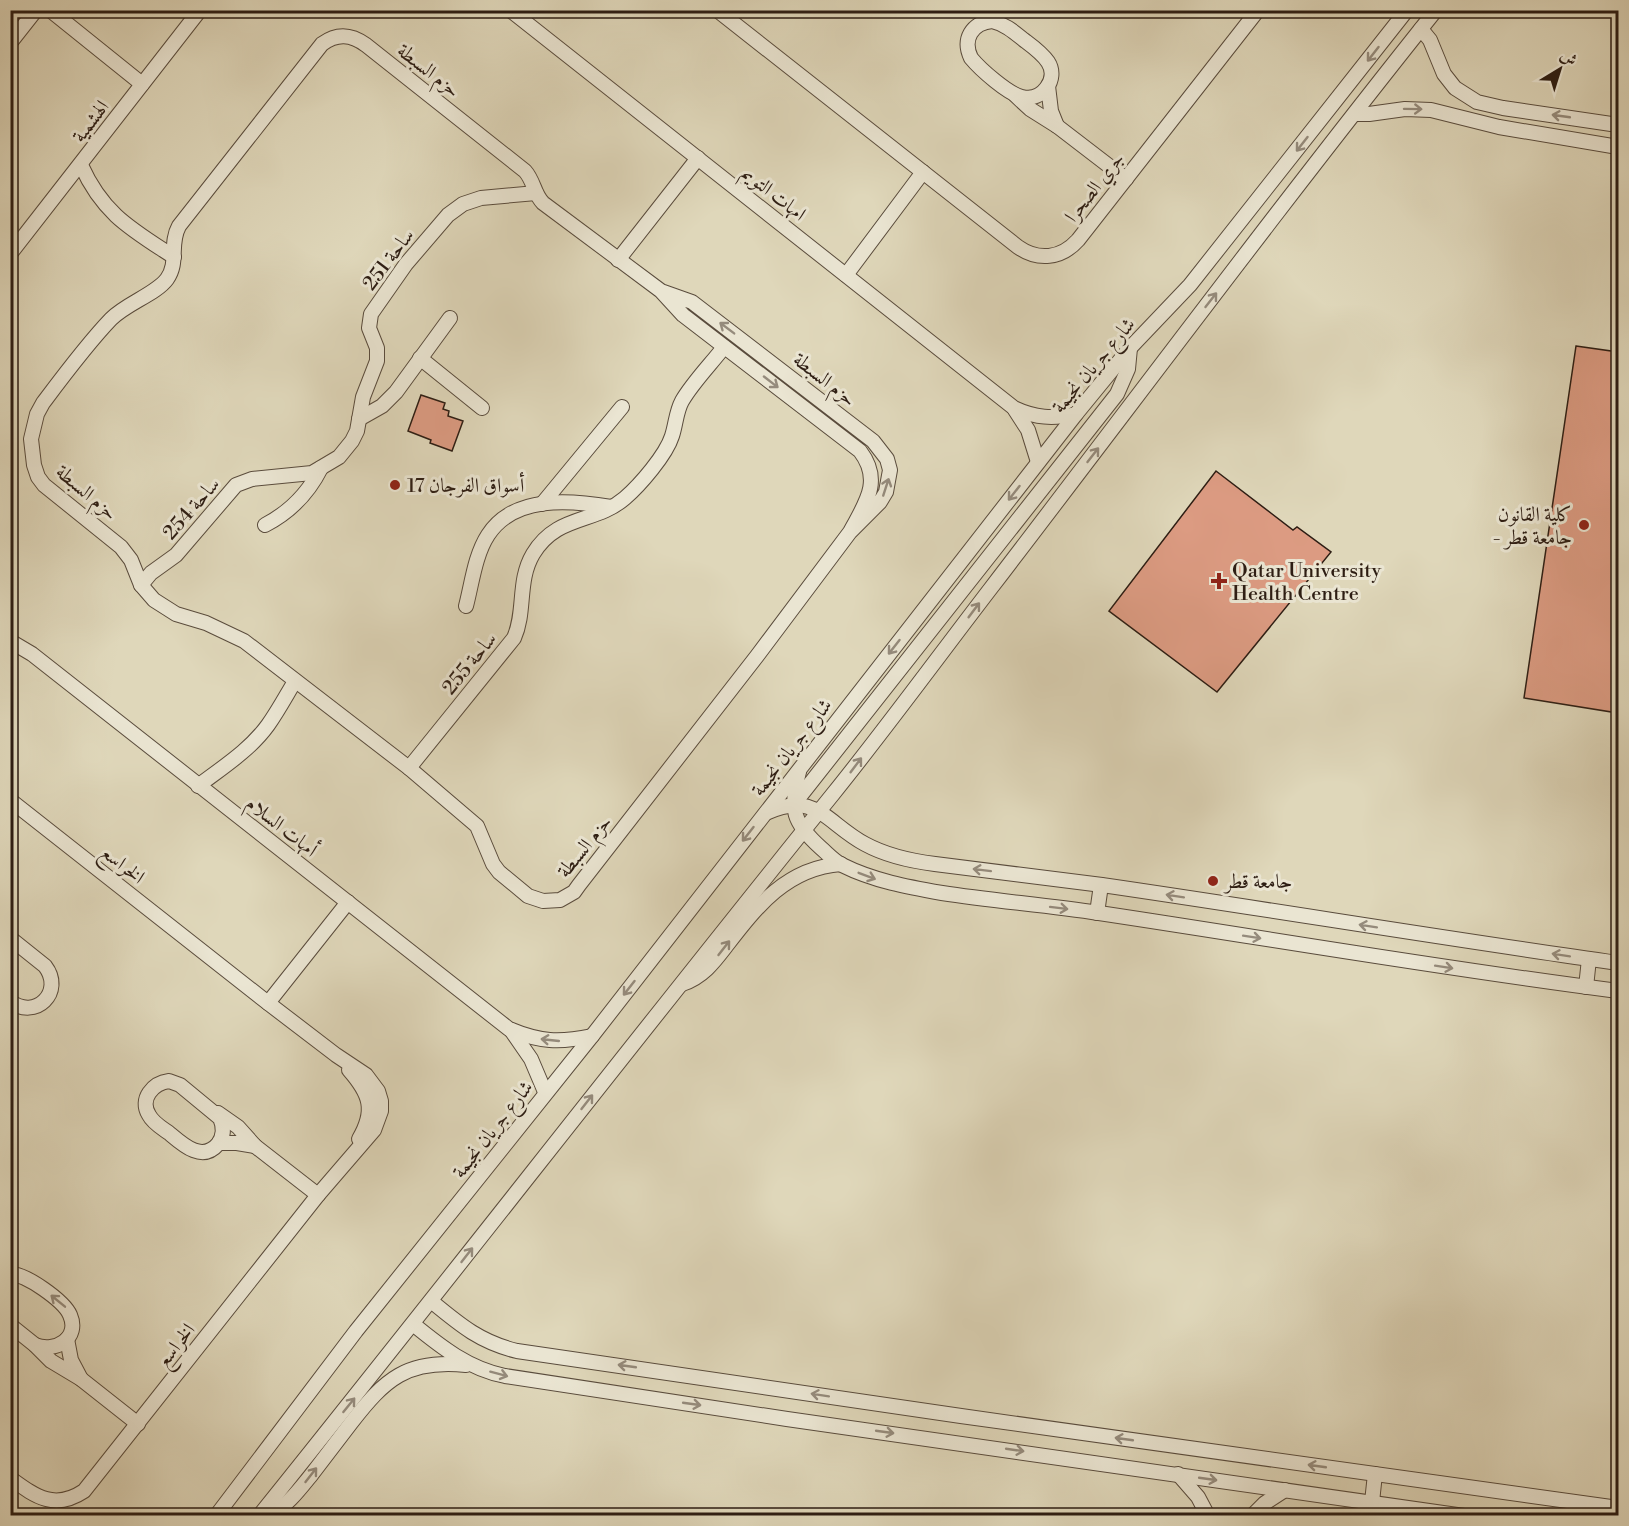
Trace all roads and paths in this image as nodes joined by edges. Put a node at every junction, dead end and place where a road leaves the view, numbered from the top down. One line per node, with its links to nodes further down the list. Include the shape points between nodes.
1 (36, 10): 11 (street)
2 (50, 10): 12 (street)
3 (200, 10): 12 (street, الهشمية)
4 (510, 10): 19 (street, امهات التويم)
5 (717, 10): 21 (street, جري الصحرا)
6 (1258, 10): 22 (street, جري الصحرا)
7 (1407, 10): 31 (street, شارع جريان نجيمة, one-way to 31, via 1190,285)
8 (1436, 10): 10 (street)
9 (1000, 16): 13 (street, via 1047,60 1051,72); 14 (street, via 972,30 968,51 975,63)
10 (1421, 29): 15 (street); 16 (street, one-way to 10, via 1477,102 1455,88 1444,74 1430,40)
11 (10, 43)
12 (142, 84): 20 (street, الهشمية)
13 (1048, 86): 14 (street, via 1033,97); 17 (street)
14 (1014, 94): 17 (street)
15 (1355, 114): 18 (street, one-way to 18, via 1431,110 1499,127); 61 (street, one-way to 15)
16 (1618, 125)
17 (1057, 126): 22 (street)
18 (1618, 147)
19 (698, 158): 26 (street); 27 (street, امهات التويم)
20 (81, 165): 24 (street, الهشمية); 25 (street, via 92,188 111,212)
21 (923, 172): 22 (street, جري الصحرا, via 1025,252 1041,257 1058,255 1072,247); 27 (street)
22 (1126, 179)
23 (536, 193): 25 (street, حزم السبطة, via 525,171 366,45 351,37 335,37 322,44 179,226 173,244); 26 (street, حزم السبطة, via 543,203); 41 (street, ساحة 251, via 481,198 463,204 448,215 406,264 371,314 369,328 377,348 377,361)
24 (10, 254)
25 (174, 257): 50 (street, حزم السبطة, via 170,275 161,286 111,320 51,392 37,414 31,439 34,465 44,485 121,547)
26 (618, 260): 28 (street, حزم السبطة)
27 (846, 275): 39 (street, امهات التويم)
28 (661, 291): 30 (street, حزم السبطة, via 683,315); 32 (street, حزم السبطة, one-way to 28, via 692,302)
29 (450, 318): 33 (street)
30 (724, 347): 34 (street, حزم السبطة); 47 (street, via 681,403 672,438 664,451 633,490)
31 (1130, 348): 40 (street, شارع جريان نجيمة); 60 (street, via 1128,369 1117,394)
32 (760, 354): 34 (street); 35 (street, حزم السبطة)
33 (420, 358): 38 (street); 41 (street, via 389,399)
34 (750, 366): 36 (street, حزم السبطة, one-way to 36)
35 (809, 391): 36 (street); 42 (street, حزم السبطة)
36 (799, 404): 43 (street, حزم السبطة)
37 (622, 407): 46 (street)
38 (482, 408)
39 (1014, 408): 40 (street, امهات التويم, via 1040,417); 44 (street, امهات التويم, via 1028,430)
40 (1076, 414): 44 (street, شارع جريان نجيمة)
41 (359, 419): 45 (street, ساحة 254, via 346,449)
42 (880, 449): 43 (street); 49 (street, حزم السبطة, one-way to 42, via 886,492 890,470)
43 (867, 460): 49 (street, حزم السبطة, via 871,489)
44 (1038, 462): 56 (street, شارع جريان نجيمة, one-way to 56)
45 (321, 468): 48 (street, via 297,503); 50 (street, ساحة 254, via 302,475 252,479 236,486 176,555)
46 (542, 504): 47 (street); 51 (street, via 514,511 488,535)
47 (611, 507): 57 (street, ساحة 255, via 564,525 532,555 524,576 514,638)
48 (265, 525)
49 (850, 532): 57 (street, حزم السبطة, via 567,897 536,899 506,879 493,864 477,826)
50 (141, 585): 55 (street, حزم السبطة, via 154,600 176,614 244,641)
51 (466, 606)
52 (10, 631): 54 (street, أمهات السلام)
53 (10, 641): 54 (street, أمهات السلام)
54 (32, 654): 58 (street, أمهات السلام)
55 (295, 681): 57 (street, حزم السبطة); 58 (street, via 257,738)
56 (800, 767): 60 (street); 62 (street, شارع جريان نجيمة)
57 (409, 768)
58 (198, 786): 66 (street, أمهات السلام)
59 (10, 800): 75 (street, الخراسع)
60 (794, 804): 61 (street); 62 (street); 63 (street)
61 (819, 810): 63 (street); 65 (street, one-way to 61, via 896,857 854,838)
62 (764, 814): 77 (street, شارع جريان نجيمة, one-way to 77)
63 (803, 831): 64 (street); 71 (street)
64 (841, 864): 67 (street, one-way to 67, via 894,884); 71 (street, one-way to 64, via 705,972 758,905 786,883 823,866)
65 (1101, 885): 67 (street); 69 (street, one-way to 65)
66 (348, 902): 75 (street); 76 (street, أمهات السلام)
67 (1097, 913): 72 (street, one-way to 72)
68 (10, 938): 74 (street, via 45,966 52,986 47,999 35,1007 21,1007)
69 (1589, 959): 70 (street); 72 (street)
70 (1618, 963)
71 (680, 984): 84 (street, one-way to 71)
72 (1586, 987): 73 (street)
73 (1618, 991)
74 (10, 1001)
75 (268, 1004): 82 (street, الخراسع, via 366,1075 381,1101 374,1130)
76 (509, 1029): 77 (street, أمهات السلام, one-way to 76, via 551,1041); 78 (street, أمهات السلام, via 531,1059)
77 (592, 1036): 78 (street, شارع جريان نجيمة)
78 (545, 1092): 100 (street, شارع جريان نجيمة)
79 (216, 1112): 80 (street, via 223,1124); 80 (street, via 175,1082 157,1084 147,1098 147,1110 153,1120 189,1149 208,1151); 81 (street)
80 (219, 1143): 81 (street)
81 (255, 1146): 82 (street)
82 (318, 1195): 92 (street, الخراسع)
83 (10, 1274): 87 (street, one-way to 83, via 72,1318 64,1306 26,1277)
84 (431, 1301): 85 (street); 91 (street, one-way to 84, via 517,1351 477,1337)
85 (413, 1324): 89 (street, via 441,1347); 101 (street, one-way to 85)
86 (10, 1325): 88 (street)
87 (67, 1339): 88 (street, via 56,1347); 90 (street, via 71,1360)
88 (35, 1345): 90 (street, via 51,1361)
89 (474, 1366): 93 (street, one-way to 93, via 514,1378); 102 (street, one-way to 89, via 295,1495 381,1387 420,1367)
90 (81, 1379): 92 (street)
91 (961, 1416): 93 (street); 95 (street, one-way to 91)
92 (138, 1424): 96 (street, الخراسع, via 77,1496 45,1499)
93 (957, 1442): 94 (street, one-way to 94)
94 (1178, 1474): 97 (street, one-way to 97); 103 (street)
95 (1375, 1474): 98 (street); 99 (street)
96 (10, 1478)
97 (1285, 1490): 98 (street); 104 (street)
98 (1372, 1502): 105 (street)
99 (1618, 1508)
100 (216, 1515)
101 (259, 1515)
102 (269, 1515)
103 (1208, 1515)
104 (1252, 1515)
105 (1464, 1515)

